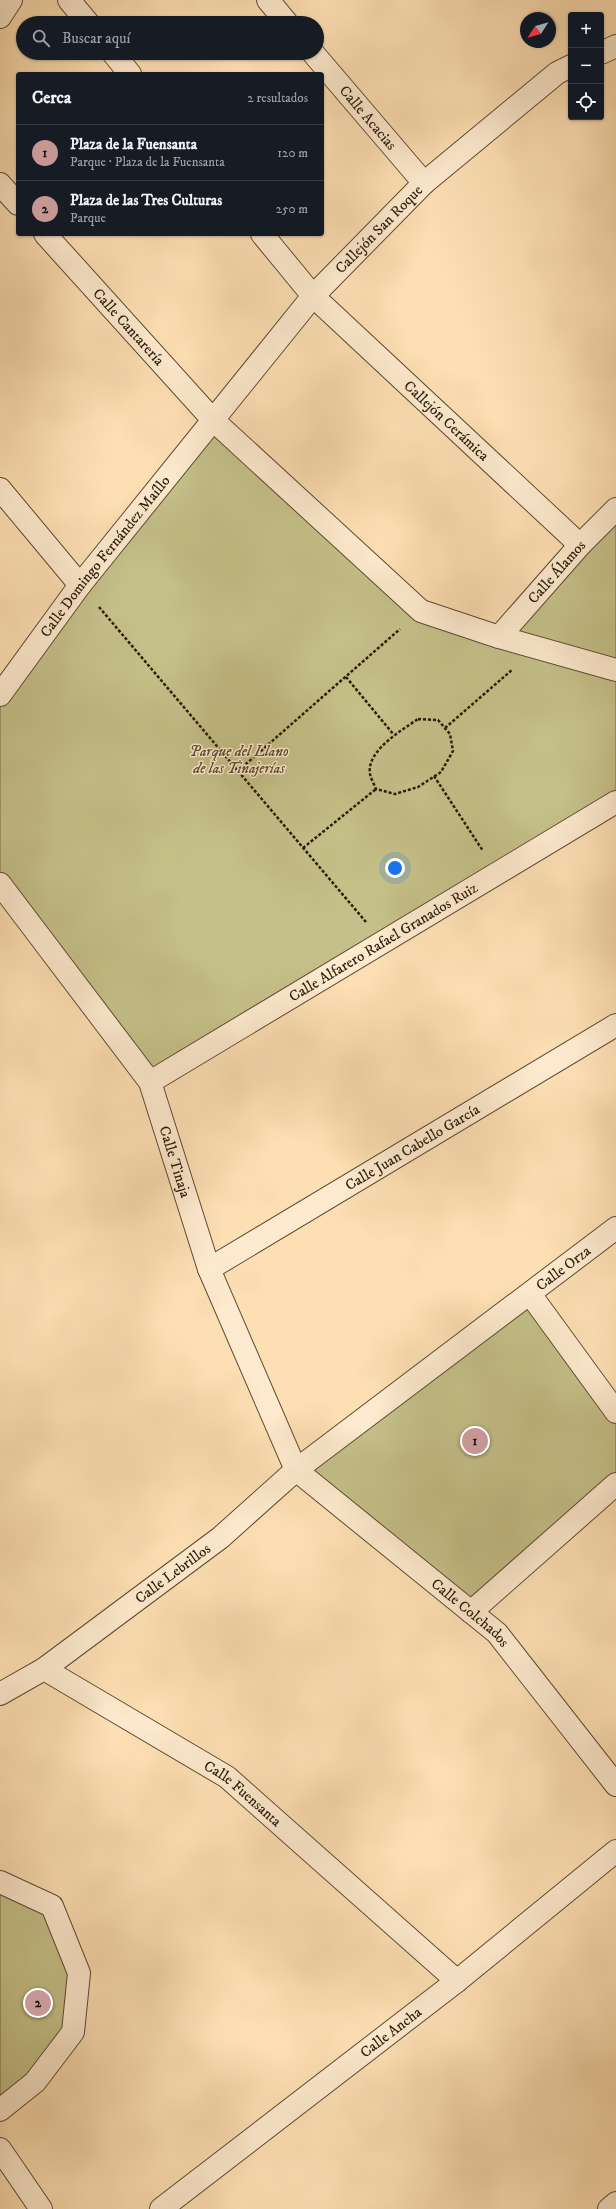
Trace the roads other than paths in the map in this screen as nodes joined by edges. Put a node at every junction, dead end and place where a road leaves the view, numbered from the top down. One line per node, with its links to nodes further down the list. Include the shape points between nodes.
1 (69, 0): 3 (street)
2 (271, 1): 4 (street)
3 (82, 16)
4 (282, 16)
5 (616, 46): 6 (street)
6 (604, 51)
7 (119, 60): 10 (street)
8 (319, 60): 11 (street, Calle Acacias)
9 (568, 68): 11 (street, Callejón San Roque, via 557,73)
10 (128, 72)
11 (424, 183): 16 (street, Callejón San Roque)
12 (0, 184): 13 (street)
13 (16, 202)
14 (47, 236): 17 (street, Calle Cantarería)
15 (264, 236): 16 (street, Callejón Cerámica)
16 (313, 296): 17 (street, Callejón San Roque); 20 (street, Callejón Cerámica)
17 (213, 420): 21 (street, Calle Domingo Fernández Maíllo); 22 (street, Calle Cantarería, via 421,611)
18 (0, 489): 21 (street)
19 (616, 509): 20 (street, Calle Álamos)
20 (580, 546): 22 (street, Calle Álamos)
21 (80, 585): 24 (street, Calle Domingo Fernández Maíllo)
22 (500, 638): 23 (street)
23 (616, 670)
24 (0, 695)
25 (616, 802): 28 (street, Calle Alfarero Rafael Granados Ruiz)
26 (0, 884): 28 (street, Calle Tinaja)
27 (616, 1025): 30 (street, Calle Juan Cabello García)
28 (150, 1082): 30 (street, Calle Tinaja)
29 (616, 1228): 31 (street, Calle Orza)
30 (209, 1269): 33 (street, Calle Tinaja)
31 (530, 1294): 32 (street); 33 (street, Calle Orza)
32 (616, 1412)
33 (296, 1470): 35 (street, Calle Colchados); 36 (street, Calle Lebrillos, via 220,1538)
34 (616, 1484): 35 (street)
35 (471, 1612): 38 (street, Calle Colchados, via 497,1633)
36 (44, 1669): 37 (street); 41 (street, Calle Fuensanta, via 227,1777)
37 (0, 1694)
38 (616, 1785)
39 (616, 1851): 41 (street, Calle Ancha)
40 (0, 1882): 42 (street, via 52,1906 79,1973 73,2032 35,2082)
41 (457, 1981): 46 (street, Calle Ancha)
42 (0, 2110)
43 (0, 2149): 45 (street)
44 (616, 2203): 47 (street)
45 (41, 2209)
46 (162, 2209)
47 (609, 2209)

